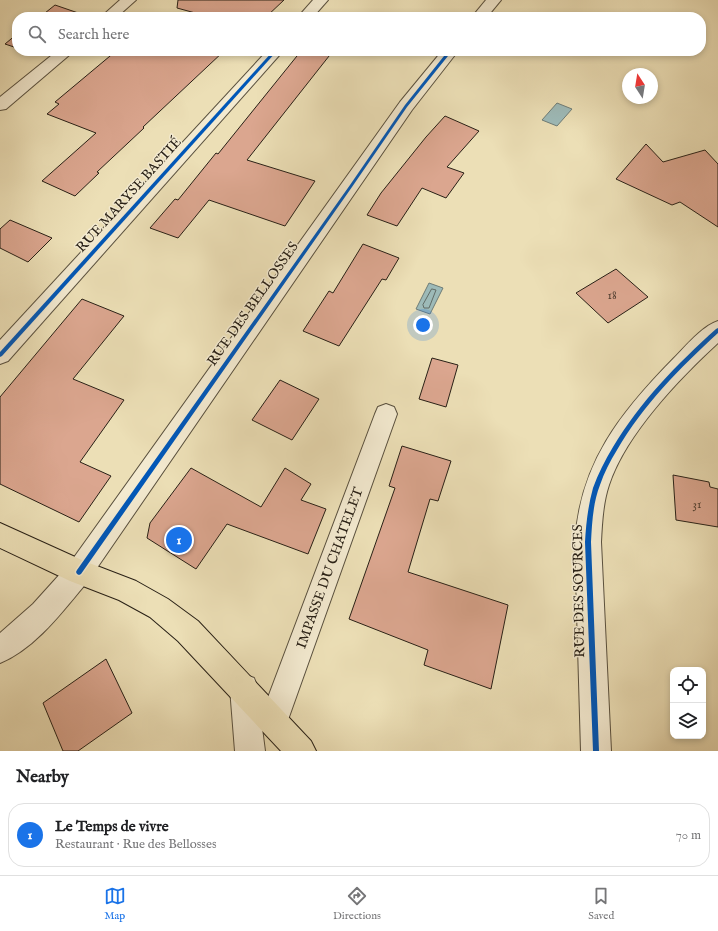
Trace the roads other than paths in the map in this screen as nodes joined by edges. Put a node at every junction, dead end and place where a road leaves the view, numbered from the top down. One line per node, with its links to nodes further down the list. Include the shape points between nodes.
1 (129, 0): 4 (street)
2 (321, 0): 5 (street)
3 (494, 0): 6 (street)
4 (114, 12)
5 (310, 12)
6 (483, 12)
7 (60, 56): 10 (street)
8 (270, 56): 12 (street, RUE MARYSE BASTIÉ)
9 (446, 56): 15 (street, RUE DES BELLOSSES, via 387,131)
10 (0, 105)
11 (718, 330): 21 (street, RUE DES SOURCES, via 678,367 634,421 610,458 594,492 588,523 588,542)
12 (0, 355)
13 (386, 414): 18 (street, IMPASSE DU CHATELET)
14 (0, 535): 15 (main road)
15 (79, 572): 16 (street, RUE DES BELLOSSES, via 50,606 14,640); 17 (main road, via 127,590 159,608 188,631)
16 (0, 649)
17 (244, 688): 18 (main road); 19 (street)
18 (274, 722): 20 (main road)
19 (250, 751)
20 (301, 751)
21 (596, 751)

